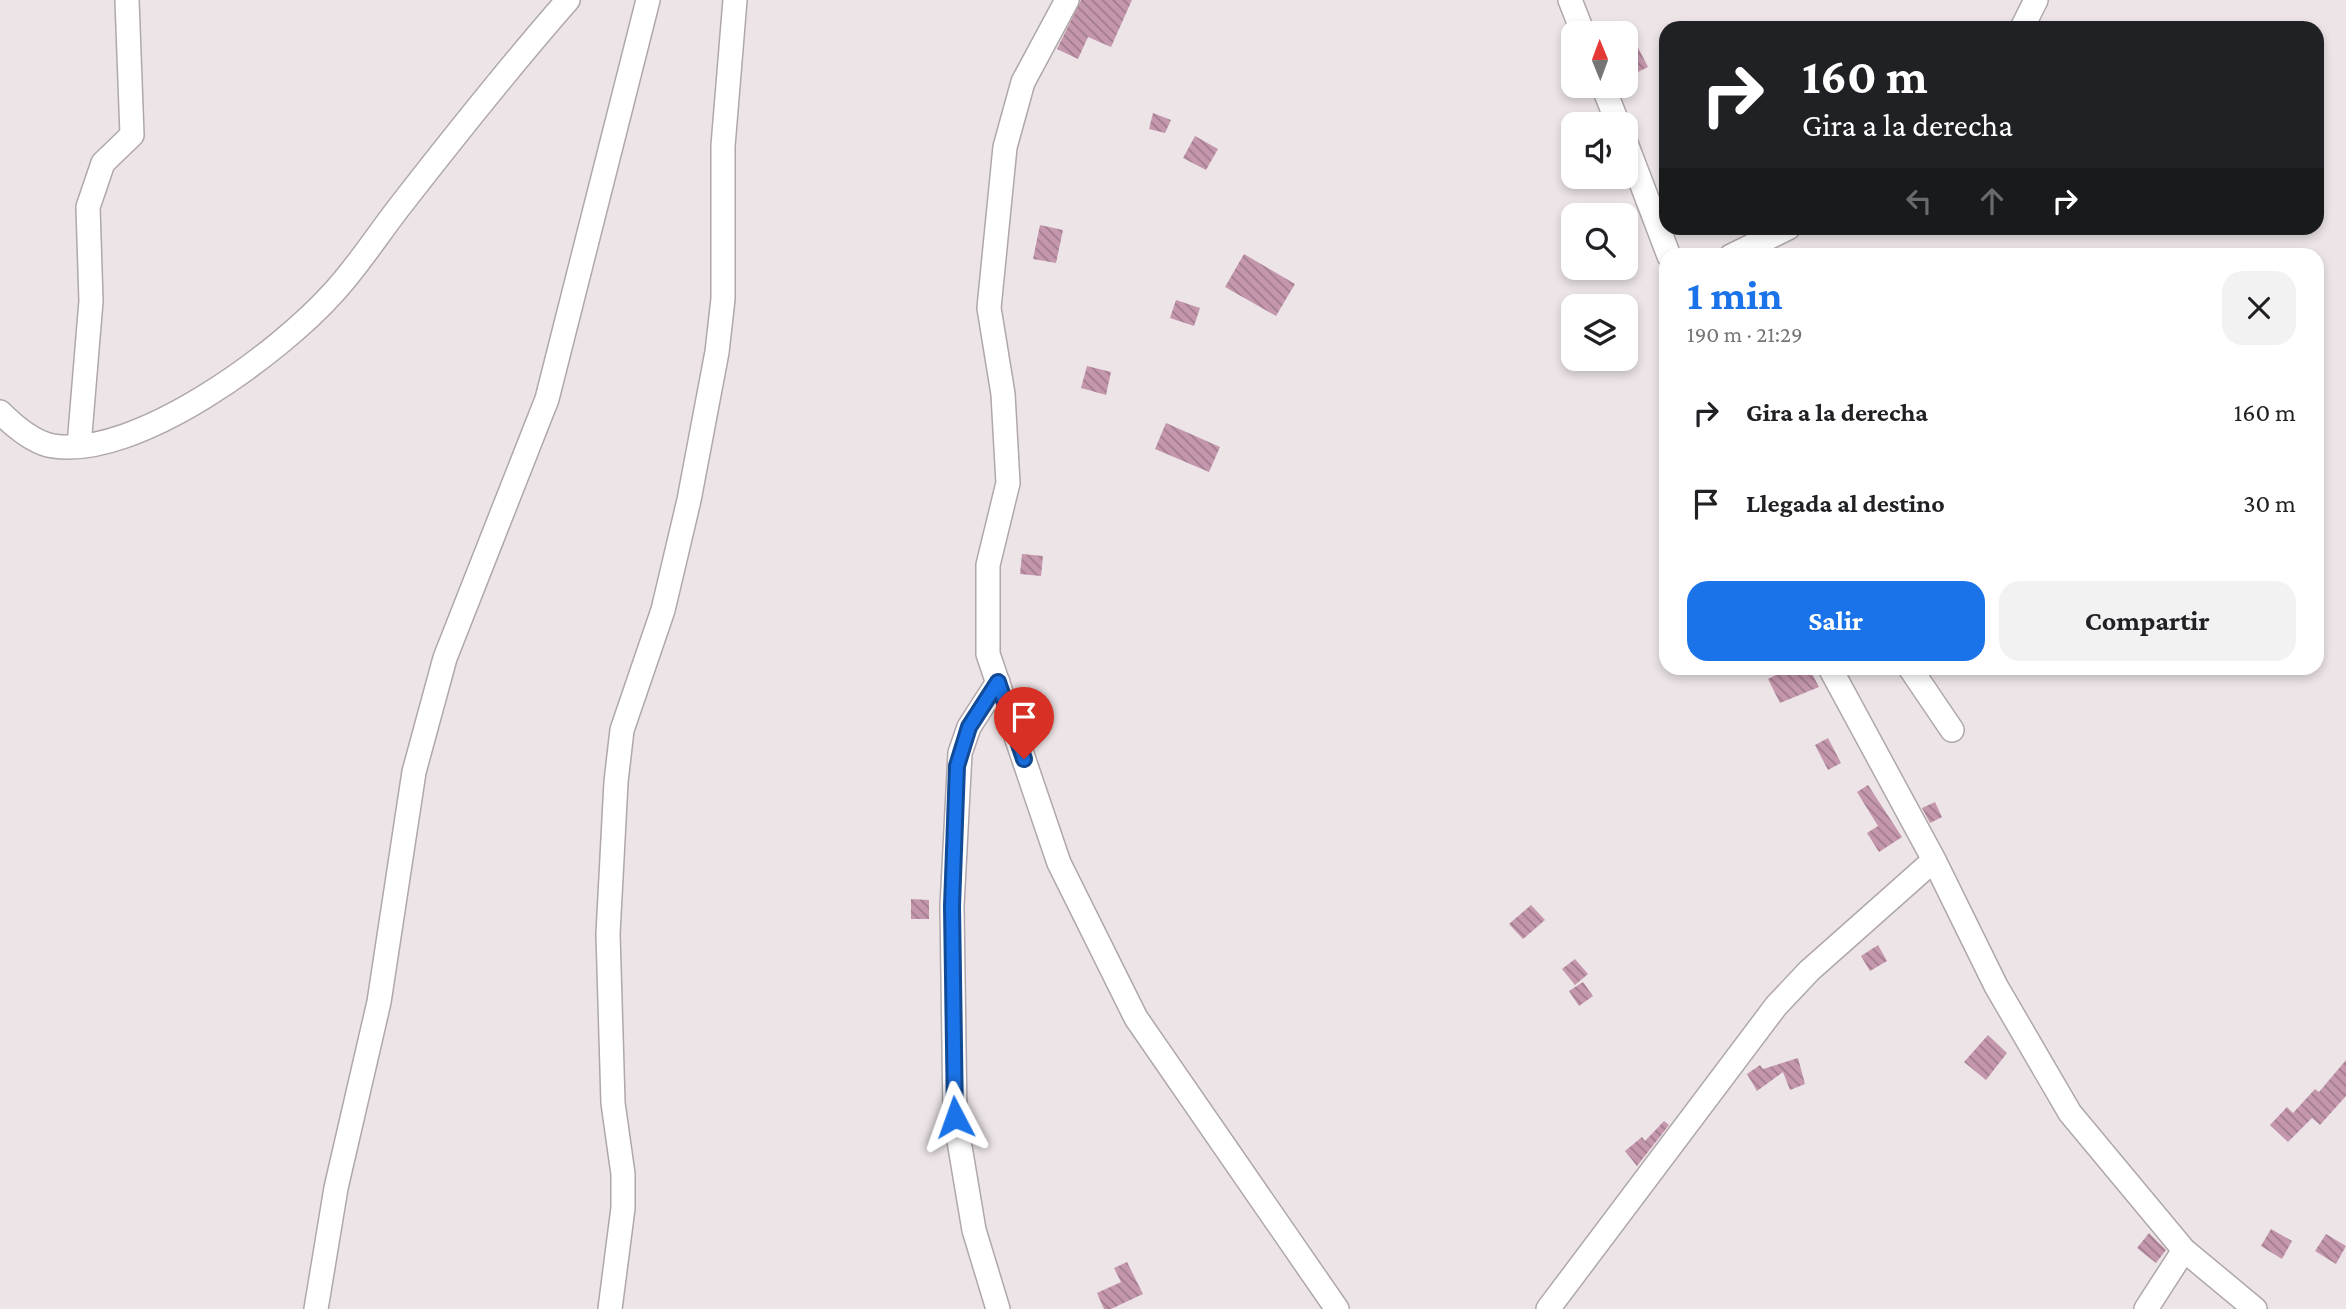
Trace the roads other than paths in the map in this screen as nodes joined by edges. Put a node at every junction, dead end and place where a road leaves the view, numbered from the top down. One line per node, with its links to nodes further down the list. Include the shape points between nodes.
1 (127, 0): 15 (street, via 132,135 103,163 88,207 91,302)
2 (568, 0): 15 (street, via 495,84 333,293 272,348 199,400 147,428)
3 (648, 0): 22 (street, via 547,399 445,658 414,772 379,1002 336,1188)
4 (735, 0): 23 (street, via 724,133 723,299 717,352 689,500 663,610 622,730 616,782 608,934 613,1103 623,1208)
5 (1068, 0): 18 (street, via 1023,82 1002,174 989,308 1003,394 1008,482 988,565 988,654)
6 (1570, 0): 8 (street)
7 (2036, 0): 9 (street)
8 (1578, 21)
9 (2026, 21)
10 (1638, 175): 11 (street)
11 (1659, 230)
12 (1774, 235): 13 (street)
13 (1747, 248)
14 (0, 412): 15 (street, via 13,426 51,446)
15 (79, 446)
16 (1834, 675): 20 (street)
17 (1915, 675): 19 (street)
18 (998, 682): 24 (street, via 969,727 957,766 952,1054 965,1190); 25 (street, via 1059,863 1136,1017)
19 (1952, 730)
20 (1934, 860): 21 (street, via 1996,986 2070,1113); 26 (street, via 1776,1006)
21 (2184, 1250): 27 (street); 28 (street)
22 (316, 1309)
23 (610, 1309)
24 (998, 1309)
25 (1337, 1309)
26 (1548, 1309)
27 (2146, 1309)
28 (2255, 1309)

